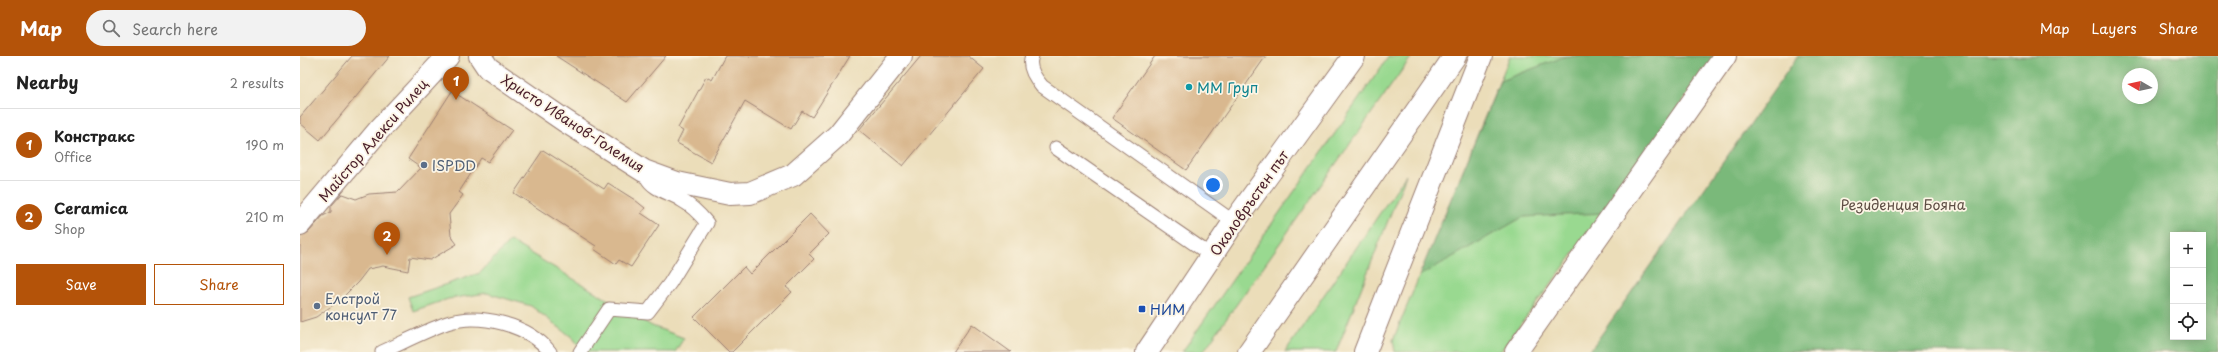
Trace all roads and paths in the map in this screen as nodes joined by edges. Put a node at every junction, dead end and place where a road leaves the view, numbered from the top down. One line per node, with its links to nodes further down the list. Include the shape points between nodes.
1 (448, 56): 12 (main road, Майстор Алекси Рилец, via 379,130)
2 (480, 56): 10 (main road, Христо Иванов-Големия, via 488,68)
3 (901, 56): 10 (main road, Христо Иванов-Големия, via 838,135 793,175 750,193 730,194 676,183)
4 (1032, 56): 11 (lane, via 1032,74 1042,86)
5 (1455, 56): 19 (main road)
6 (1482, 56): 14 (main road)
7 (1725, 56): 20 (main road)
8 (1349, 58): 11 (main road, Околовръстен път)
9 (1056, 148): 13 (lane)
10 (644, 171): 17 (lane, via 650,184 680,199 696,210 707,223 670,283 648,312 609,309)
11 (1234, 222): 13 (main road, Околовръстен път)
12 (300, 224)
13 (1212, 256): 18 (main road, Околовръстен път)
14 (1369, 349)
15 (382, 352): 16 (lane, via 448,322 482,319 516,327 545,345)
16 (550, 352)
17 (580, 352)
18 (1146, 352)
19 (1249, 352)
20 (1516, 352)

